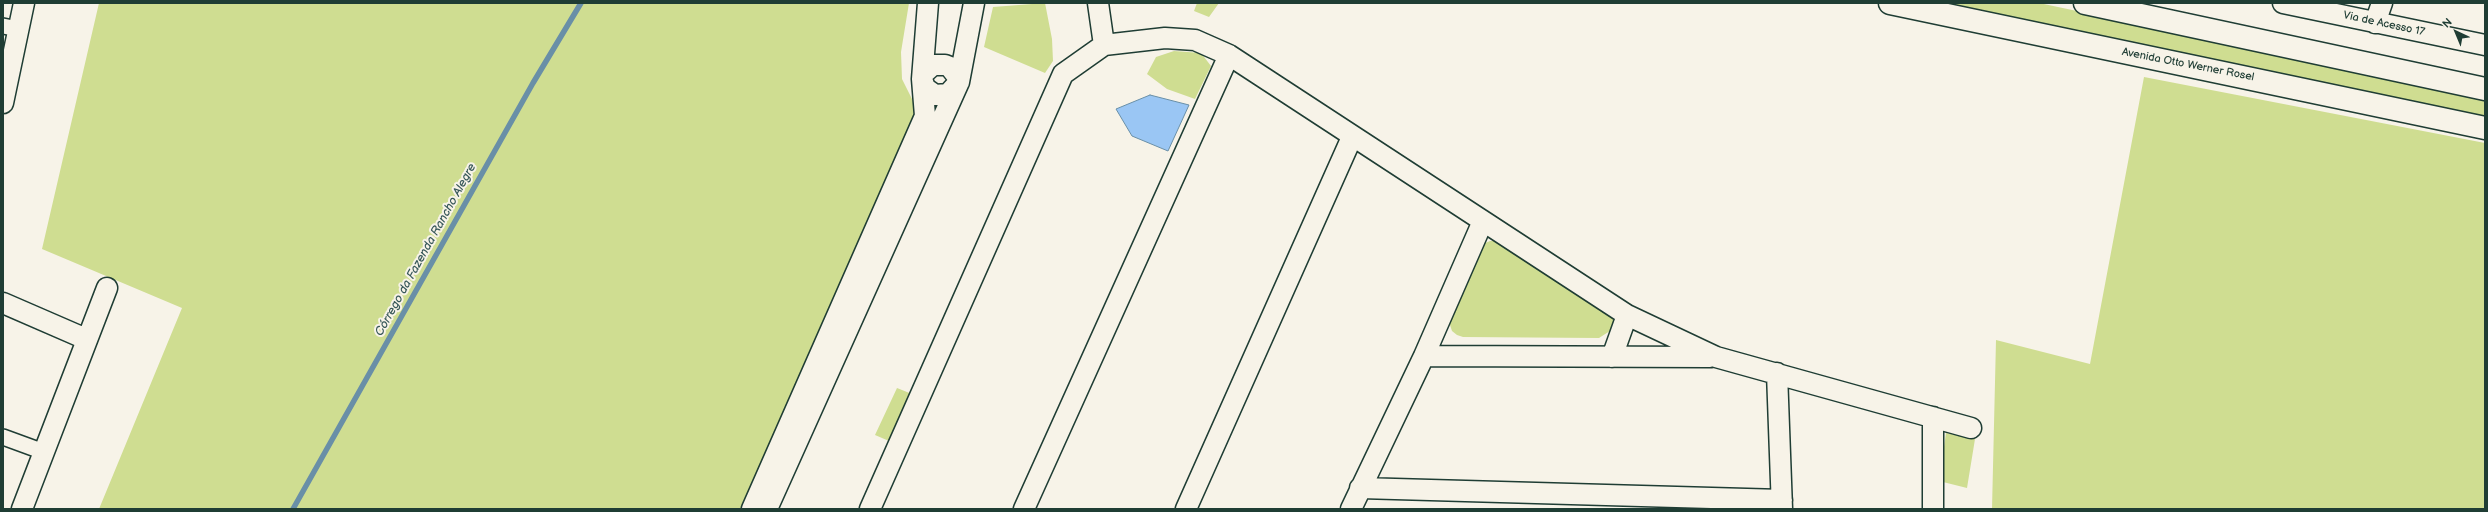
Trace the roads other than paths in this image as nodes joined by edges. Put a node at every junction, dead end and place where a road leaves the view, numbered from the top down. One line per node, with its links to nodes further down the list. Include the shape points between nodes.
1 (24, 3): 10 (street)
2 (928, 3): 14 (street)
3 (974, 3): 15 (street)
4 (1098, 3): 11 (street)
5 (1890, 3): 18 (street, Avenida Otto Werner Rosel)
6 (2085, 3): 16 (street)
7 (2283, 3): 9 (street, Via de Acesso 17)
8 (2382, 3): 9 (street)
9 (2375, 23): 12 (street, Via de Acesso 17)
10 (11, 28): 17 (street)
11 (1104, 45): 13 (street, via 1165,38 1195,40); 38 (street, via 1063,74)
12 (2485, 45)
13 (1229, 55): 19 (street); 39 (street)
14 (922, 79): 15 (street, via 925,88 935,95 948,94); 36 (street, via 925,116)
15 (959, 82): 37 (street)
16 (2485, 89)
17 (3, 103)
18 (2485, 128)
19 (1352, 137): 20 (street); 40 (street)
20 (1483, 222): 23 (street); 25 (street)
21 (107, 288): 24 (street)
22 (3, 303): 24 (street)
23 (1627, 316): 26 (street); 27 (street)
24 (86, 339): 32 (street)
25 (1424, 356): 26 (street); 33 (street)
26 (1612, 357): 27 (street)
27 (1716, 357): 28 (street)
28 (1777, 373): 29 (street); 34 (street)
29 (1933, 417): 30 (street); 42 (street)
30 (1971, 428)
31 (3, 437): 32 (street)
32 (44, 452): 35 (street)
33 (1360, 488): 34 (street); 41 (street)
34 (1782, 504)
35 (22, 509)
36 (752, 509)
37 (767, 509)
38 (870, 509)
39 (1024, 509)
40 (1186, 509)
41 (1351, 509)
42 (1933, 509)

